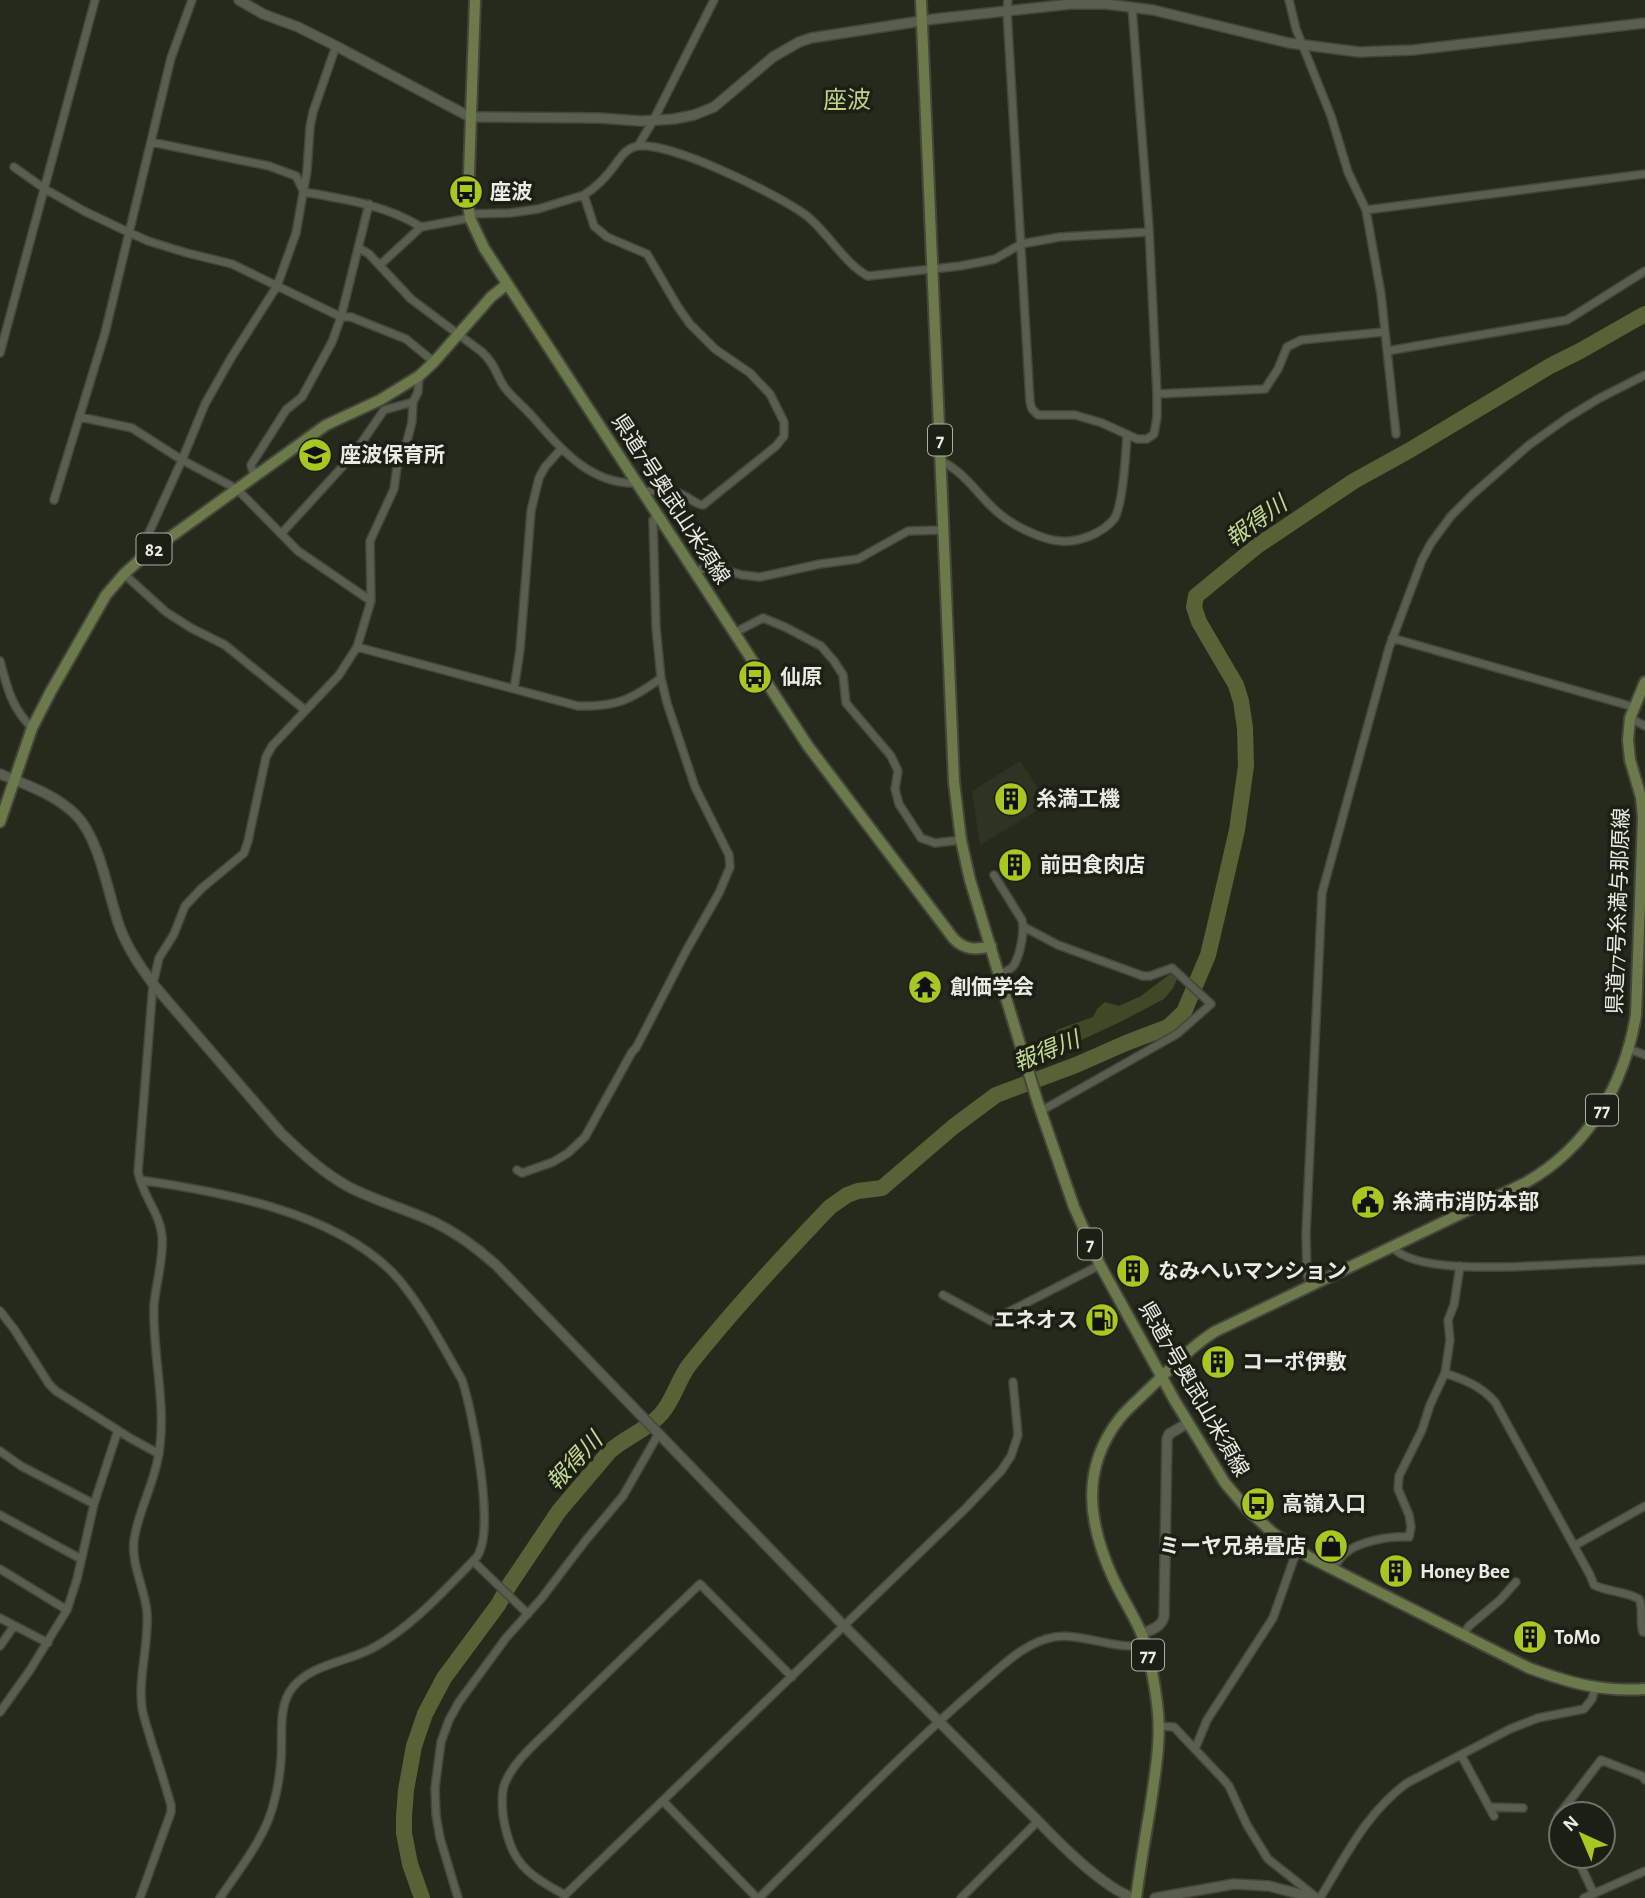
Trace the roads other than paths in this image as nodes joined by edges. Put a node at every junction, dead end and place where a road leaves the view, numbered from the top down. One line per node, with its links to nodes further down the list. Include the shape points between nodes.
1 (95, 0): 21 (street)
2 (192, 0): 17 (street, via 171,58)
3 (239, 0): 14 (street)
4 (475, 0): 15 (main road, 県道7号奥武山米須線)
5 (714, 0): 16 (street)
6 (921, 0): 11 (main road, 県道7号奥武山米須線 / 7)
7 (1008, 0): 10 (street)
8 (1289, 0): 13 (street)
9 (1132, 8): 10 (street, via 1071,4); 13 (street); 29 (street)
10 (1007, 11): 11 (street); 30 (street)
11 (922, 22): 16 (street, via 799,42 773,57 714,107); 33 (main road, 県道7号奥武山米須線 / 7)
12 (1645, 23): 13 (street, via 1380,52)
13 (1302, 45): 25 (street)
14 (336, 46): 15 (street); 22 (street, via 313,111)
15 (470, 117): 16 (street); 26 (main road, 県道7号奥武山米須線)
16 (653, 121): 18 (street)
17 (151, 142): 22 (street, via 269,166 296,176); 28 (street)
18 (638, 146): 23 (street, via 621,156); 33 (street, via 689,157 783,201 808,217 868,276)
19 (14, 167): 21 (street)
20 (1645, 174): 25 (street)
21 (45, 189): 28 (street); 41 (street)
22 (304, 192): 24 (street); 36 (street, via 296,233)
23 (584, 195): 26 (street, via 538,209); 55 (street, via 594,226 607,237 647,254 690,324 715,349 750,373 770,394 784,422 784,436 776,446 703,505 673,491)
24 (369, 204): 27 (street); 31 (street)
25 (1366, 210): 38 (street)
26 (470, 216): 27 (street); 35 (main road, 県道7号奥武山米須線)
27 (421, 227): 32 (street)
28 (128, 232): 36 (street, via 232,264); 48 (street)
29 (1149, 232): 30 (street); 45 (street)
30 (1021, 244): 33 (street, via 995,259); 49 (street, via 1032,409 1038,415 1074,415)
31 (359, 248): 32 (street); 37 (street)
32 (380, 265): 39 (street, via 411,299)
33 (932, 268): 53 (main road, 県道7号奥武山米須線 / 7)
34 (1645, 271): 40 (street, via 1567,320)
35 (506, 285): 39 (main road, 82); 55 (main road, 県道7号奥武山米須線)
36 (277, 286): 37 (street); 52 (street, via 205,404)
37 (341, 317): 42 (street, via 406,339); 54 (street, via 302,397 286,410 251,465)
38 (1384, 332): 40 (street); 45 (street, via 1301,340 1287,347 1265,389)
39 (459, 334): 42 (main road, 82); 51 (street, via 492,362 505,387)
40 (1387, 351): 50 (street)
41 (0, 353)
42 (434, 362): 44 (main road, 82)
43 (1645, 375): 66 (street, via 1545,433 1451,516 1422,560)
44 (419, 376): 46 (street); 47 (main road, 82)
45 (1157, 394): 49 (street, via 1154,434 1147,439)
46 (413, 402): 47 (street); 64 (street, via 394,489 370,541)
47 (382, 405): 54 (main road, 82, via 326,425); 60 (street, via 353,455)
48 (80, 417): 52 (street, via 132,428); 57 (street)
49 (1127, 434): 53 (street, via 1115,518 1102,531 1077,540 1060,541 1001,516 955,468)
50 (1396, 434)
51 (561, 449): 55 (street, via 597,475); 71 (street, via 539,478 531,511)
52 (183, 460): 56 (street); 61 (street, via 142,548)
53 (941, 461): 59 (main road, 県道7号奥武山米須線 / 7)
54 (254, 476): 56 (main road, 82)
55 (641, 488): 58 (main road, 県道7号奥武山米須線)
56 (237, 489): 60 (street); 61 (main road, 82)
57 (54, 500)
58 (659, 516): 62 (main road, 県道7号奥武山米須線); 69 (street, via 653,520)
59 (944, 530): 62 (street, via 908,531 858,559 760,577); 80 (main road, 県道7号奥武山米須線 / 7, via 954,782)
60 (281, 534): 64 (street)
61 (144, 556): 63 (main road, 82)
62 (694, 570): 65 (main road, 県道7号奥武山米須線)
63 (124, 574): 72 (street, via 166,612 225,645); 75 (main road, 82, via 106,595)
64 (371, 601): 67 (street)
65 (734, 633): 80 (street, via 763,618 821,646 842,675 846,704 891,756 898,771 895,789 899,804 922,838 934,843); 83 (main road, 県道7号奥武山米須線, via 808,746 954,939 967,948)
66 (1392, 638): 73 (street); 95 (street, via 1322,893 1306,1233)
67 (357, 647): 71 (street); 72 (street, via 340,675)
68 (0, 661): 75 (street, via 13,704)
69 (661, 678): 71 (street, via 623,702 599,707 578,706); 89 (street, via 695,787 729,855 730,867 585,1137 553,1162 522,1173)
70 (1645, 682): 73 (main road, 県道77号糸満与那原線 / 77)
71 (514, 688)
72 (305, 710): 85 (street, via 266,757 243,853 185,906 159,958)
73 (1632, 712): 74 (street); 78 (main road, 県道77号糸満与那原線 / 77, via 1628,750)
74 (1645, 726)
75 (32, 728): 77 (main road, 82)
76 (0, 774): 77 (street)
77 (15, 780): 79 (main road, 82); 85 (street, via 60,802 83,824 121,930)
78 (1644, 817): 86 (main road, 県道77号糸満与那原線 / 77, via 1637,1001)
79 (0, 822)
80 (961, 841): 83 (main road, 県道7号奥武山米須線 / 7)
81 (994, 875): 82 (street)
82 (1024, 926): 84 (street, via 1014,965); 88 (street, via 1143,976 1172,968 1211,1004 1177,1034)
83 (991, 946): 84 (main road, 県道7号奥武山米須線 / 7)
84 (999, 974): 88 (main road, 県道7号奥武山米須線 / 7)
85 (153, 984): 90 (street); 103 (street, via 305,1156 350,1187 433,1222 478,1249)
86 (1629, 1049): 87 (street); 91 (main road, 県道77号糸満与那原線 / 77, via 1600,1113 1552,1166)
87 (1645, 1055)
88 (1039, 1107): 93 (main road, 県道7号奥武山米須線 / 7)
89 (517, 1170)
90 (140, 1180): 105 (street, via 162,1234 154,1303 161,1399); 112 (street, via 213,1191 312,1221 349,1239 392,1272 442,1345 467,1396 484,1491 484,1533)
91 (1392, 1247): 94 (street, via 1415,1259); 95 (main road, 県道77号糸満与那原線 / 77)
92 (1645, 1260): 94 (street)
93 (1100, 1265): 96 (street, via 991,1321); 99 (main road, 県道7号奥武山米須線 / 7)
94 (1460, 1266): 98 (street, via 1448,1320)
95 (1311, 1285): 99 (main road, 県道77号糸満与那原線 / 77, via 1214,1332)
96 (943, 1295)
97 (0, 1313): 102 (street, via 49,1384)
98 (1444, 1373): 109 (street, via 1478,1387 1495,1402); 114 (street, via 1399,1476 1398,1489 1411,1527 1409,1537 1393,1536 1359,1546 1344,1553)
99 (1162, 1376): 101 (main road, 県道7号奥武山米須線 / 7); 123 (main road, 県道77号糸満与那原線 / 77, via 1109,1433 1092,1483 1093,1518 1103,1553)
100 (1013, 1382): 120 (street, via 1018,1435 1006,1465)
101 (1188, 1423): 110 (main road, 県道7号奥武山米須線 / 7, via 1241,1503); 123 (street, via 1167,1439 1164,1616)
102 (118, 1430): 105 (street); 106 (street)
103 (659, 1433): 117 (street, via 623,1496 541,1600); 120 (street)
104 (0, 1451): 106 (street)
105 (159, 1454): 144 (street, via 137,1527 134,1556 147,1610 142,1707 171,1812)
106 (94, 1504): 111 (street)
107 (1645, 1506): 109 (street)
108 (0, 1515): 111 (street)
109 (1574, 1546): 121 (street, via 1594,1586 1639,1599)
110 (1297, 1550): 114 (main road, 県道7号奥武山米須線 / 7); 132 (street, via 1273,1618 1207,1720)
111 (81, 1559): 116 (street)
112 (474, 1563): 117 (street); 145 (street, via 407,1626 362,1653 305,1674 291,1689 283,1715 275,1801 254,1847)
113 (0, 1569): 116 (street)
114 (1332, 1570): 122 (main road, 県道7号奥武山米須線 / 7)
115 (1516, 1583): 122 (street)
116 (67, 1610): 124 (street)
117 (525, 1612): 146 (street, via 460,1702 441,1742 436,1815)
118 (0, 1618): 119 (street)
119 (14, 1626): 124 (street); 125 (street)
120 (844, 1626): 126 (street); 130 (street)
121 (1645, 1632)
122 (1463, 1635): 127 (main road, 県道7号奥武山米須線 / 7, via 1529,1668)
123 (1143, 1640): 130 (street, via 1134,1647 1068,1635 1048,1638 1021,1650); 131 (main road, 県道77号糸満与那原線 / 77)
124 (48, 1643): 129 (street)
125 (0, 1646)
126 (792, 1677): 136 (street); 136 (street, via 700,1584 513,1768 504,1785 502,1805 506,1834 517,1860 535,1879 565,1895)
127 (1595, 1688): 128 (main road, 県道7号奥武山米須線 / 7); 133 (street, via 1584,1709 1538,1718)
128 (1645, 1689)
129 (0, 1712)
130 (938, 1722): 140 (street); 147 (street)
131 (1158, 1726): 132 (street, via 1174,1727); 149 (main road, 県道77号糸満与那原線 / 77, via 1156,1771)
132 (1195, 1749): 151 (street, via 1229,1786 1268,1859)
133 (1461, 1755): 137 (street); 151 (street, via 1388,1798 1365,1824)
134 (1645, 1780): 135 (street, via 1601,1760)
135 (1570, 1800)
136 (663, 1801): 147 (street)
137 (1489, 1807): 138 (street); 139 (street)
138 (1523, 1808)
139 (1494, 1816)
140 (1038, 1821): 148 (street); 149 (street, via 1091,1870)
141 (1583, 1870): 143 (street)
142 (1645, 1871): 143 (street)
143 (1594, 1894): 152 (street)
144 (140, 1898)
145 (219, 1898)
146 (458, 1898)
147 (758, 1898)
148 (961, 1898)
149 (1135, 1898)
150 (1155, 1898): 151 (street, via 1234,1884 1269,1886)
151 (1317, 1898)
152 (1584, 1898)

